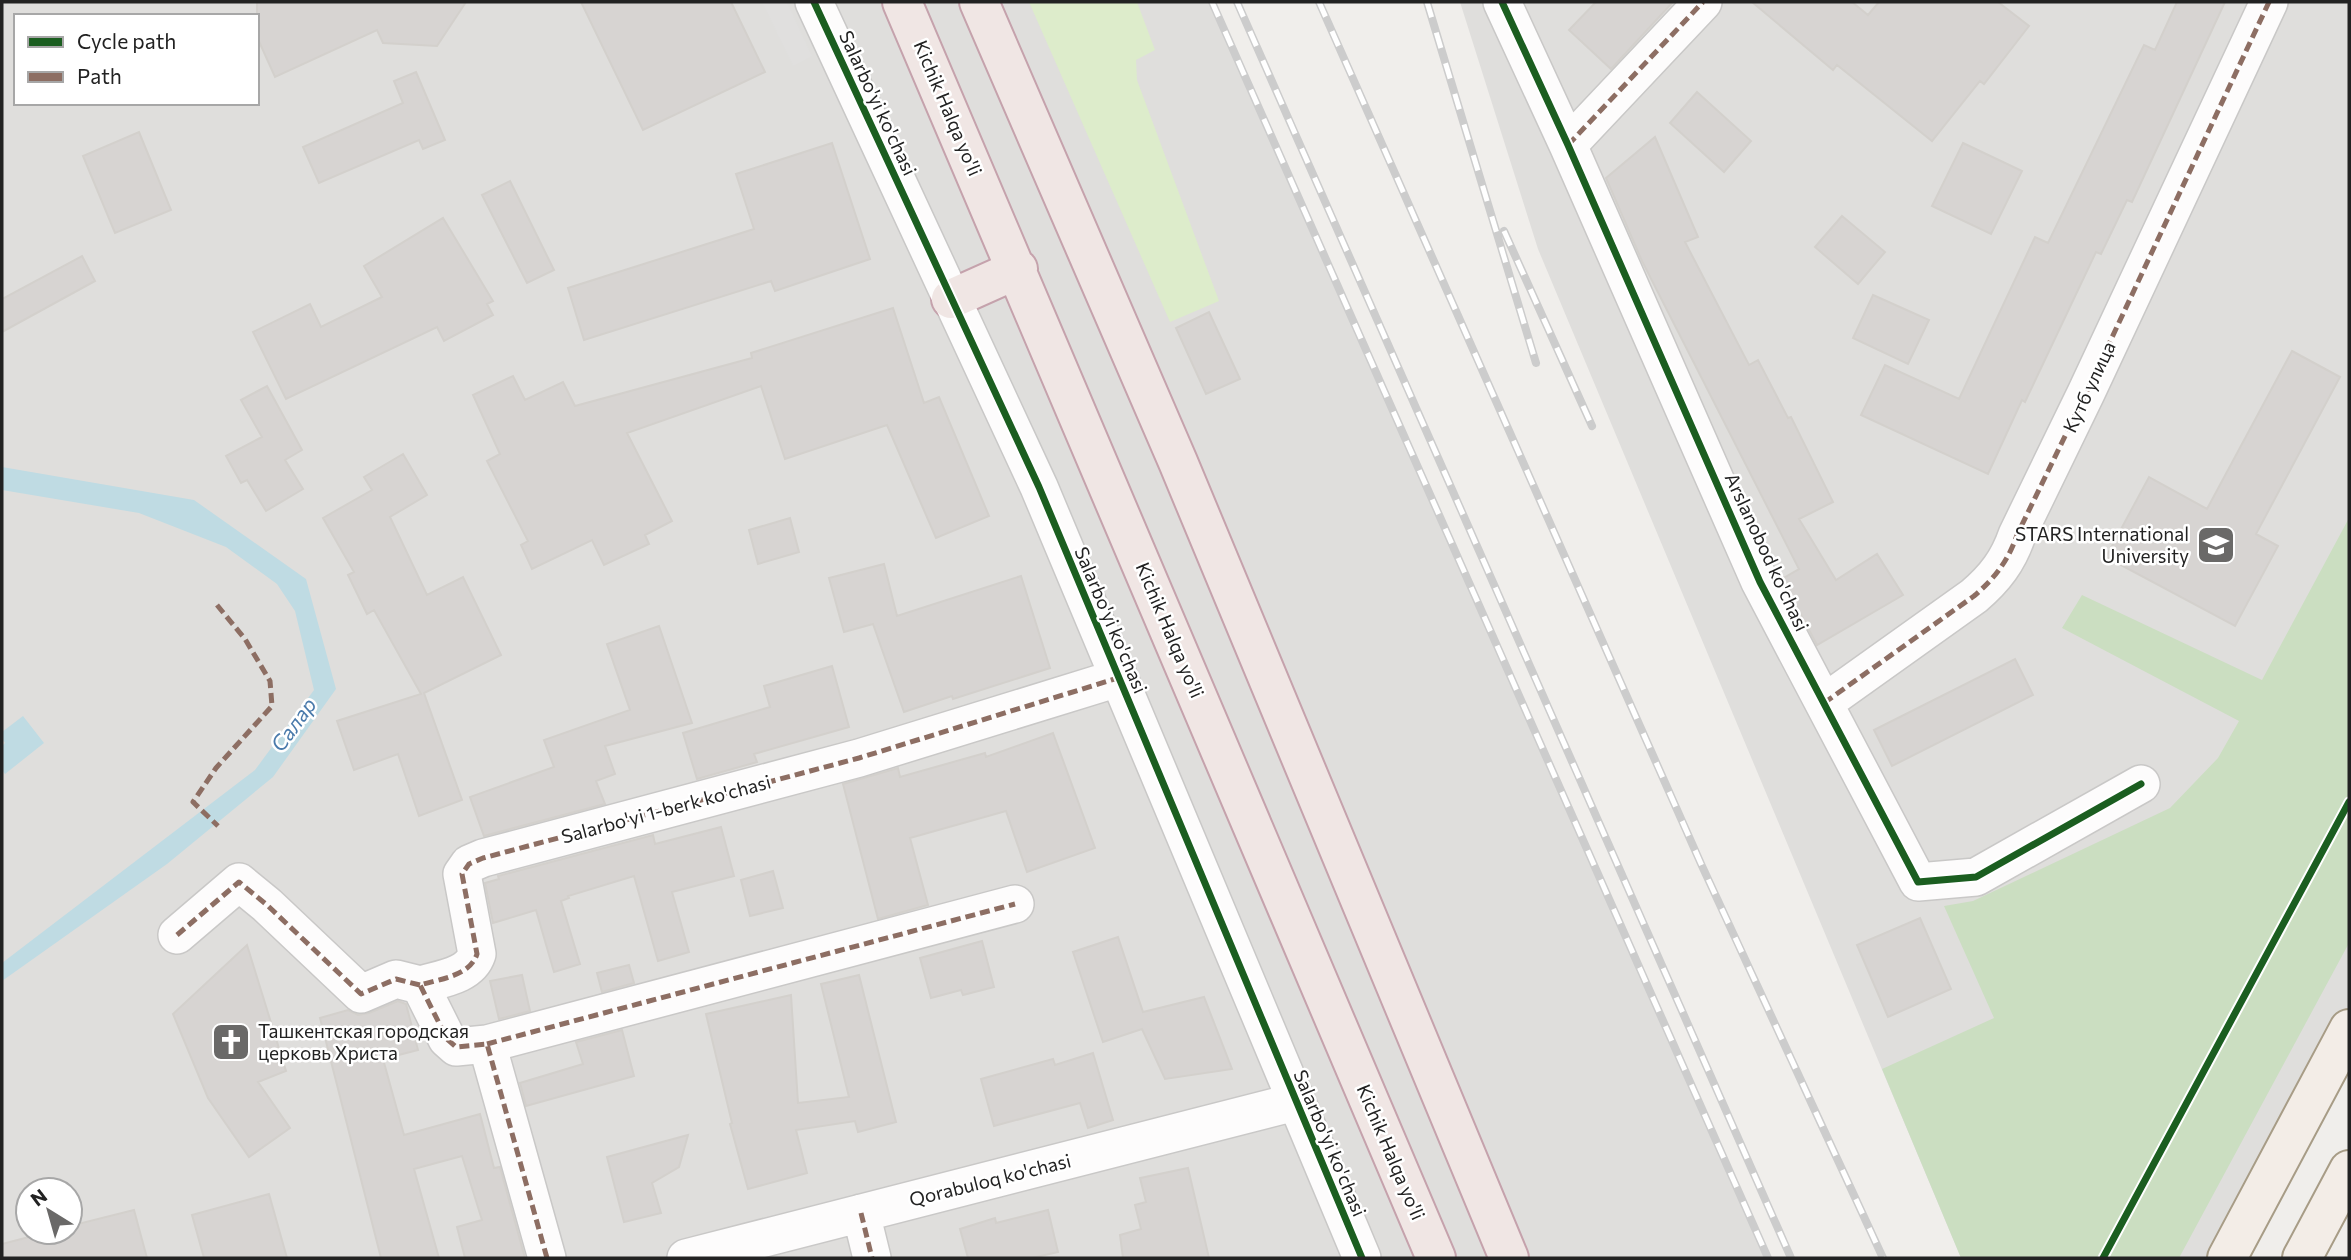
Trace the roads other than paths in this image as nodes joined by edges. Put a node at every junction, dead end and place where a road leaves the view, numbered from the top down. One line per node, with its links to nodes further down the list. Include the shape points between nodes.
1 (814, 2): 9 (street, Salarbo'yi ko'chasi)
2 (902, 2): 8 (highway, Kichik Halqa yo'li)
3 (979, 2): 26 (highway, via 1178,462)
4 (1502, 2): 7 (street, Arslanobod ko'chasi)
5 (1703, 2): 7 (street)
6 (2269, 2): 11 (street, Кутб улица, via 2010,555 1995,578 1974,596)
7 (1568, 145): 11 (street, Arslanobod ko'chasi, via 1760,582)
8 (1017, 269): 9 (highway); 25 (highway, Kichik Halqa yo'li)
9 (951, 299): 10 (street, Salarbo'yi ko'chasi, via 1039,487)
10 (1118, 678): 15 (street, Salarbo'yi 1-berk ko'chasi, via 859,758 469,864 462,874 475,961 466,970); 18 (street, Salarbo'yi ko'chasi)
11 (1825, 703): 12 (street, Arslanobod ko'chasi, via 1918,882 1976,877)
12 (2141, 783)
13 (1015, 904): 17 (street)
14 (177, 935): 15 (street, via 239,882 361,994 396,979)
15 (420, 985): 17 (street, via 447,1039 456,1047)
16 (2349, 1029): 27 (main road)
17 (487, 1044): 21 (street)
18 (1295, 1102): 20 (street, Qorabuloq ko'chasi); 24 (street, Salarbo'yi ko'chasi)
19 (2349, 1170): 28 (main road)
20 (861, 1213): 22 (street, Qorabuloq ko'chasi); 23 (street)
21 (547, 1258)
22 (686, 1258)
23 (873, 1258)
24 (1362, 1258)
25 (1436, 1258)
26 (1508, 1258)
27 (2227, 1258)
28 (2302, 1258)

